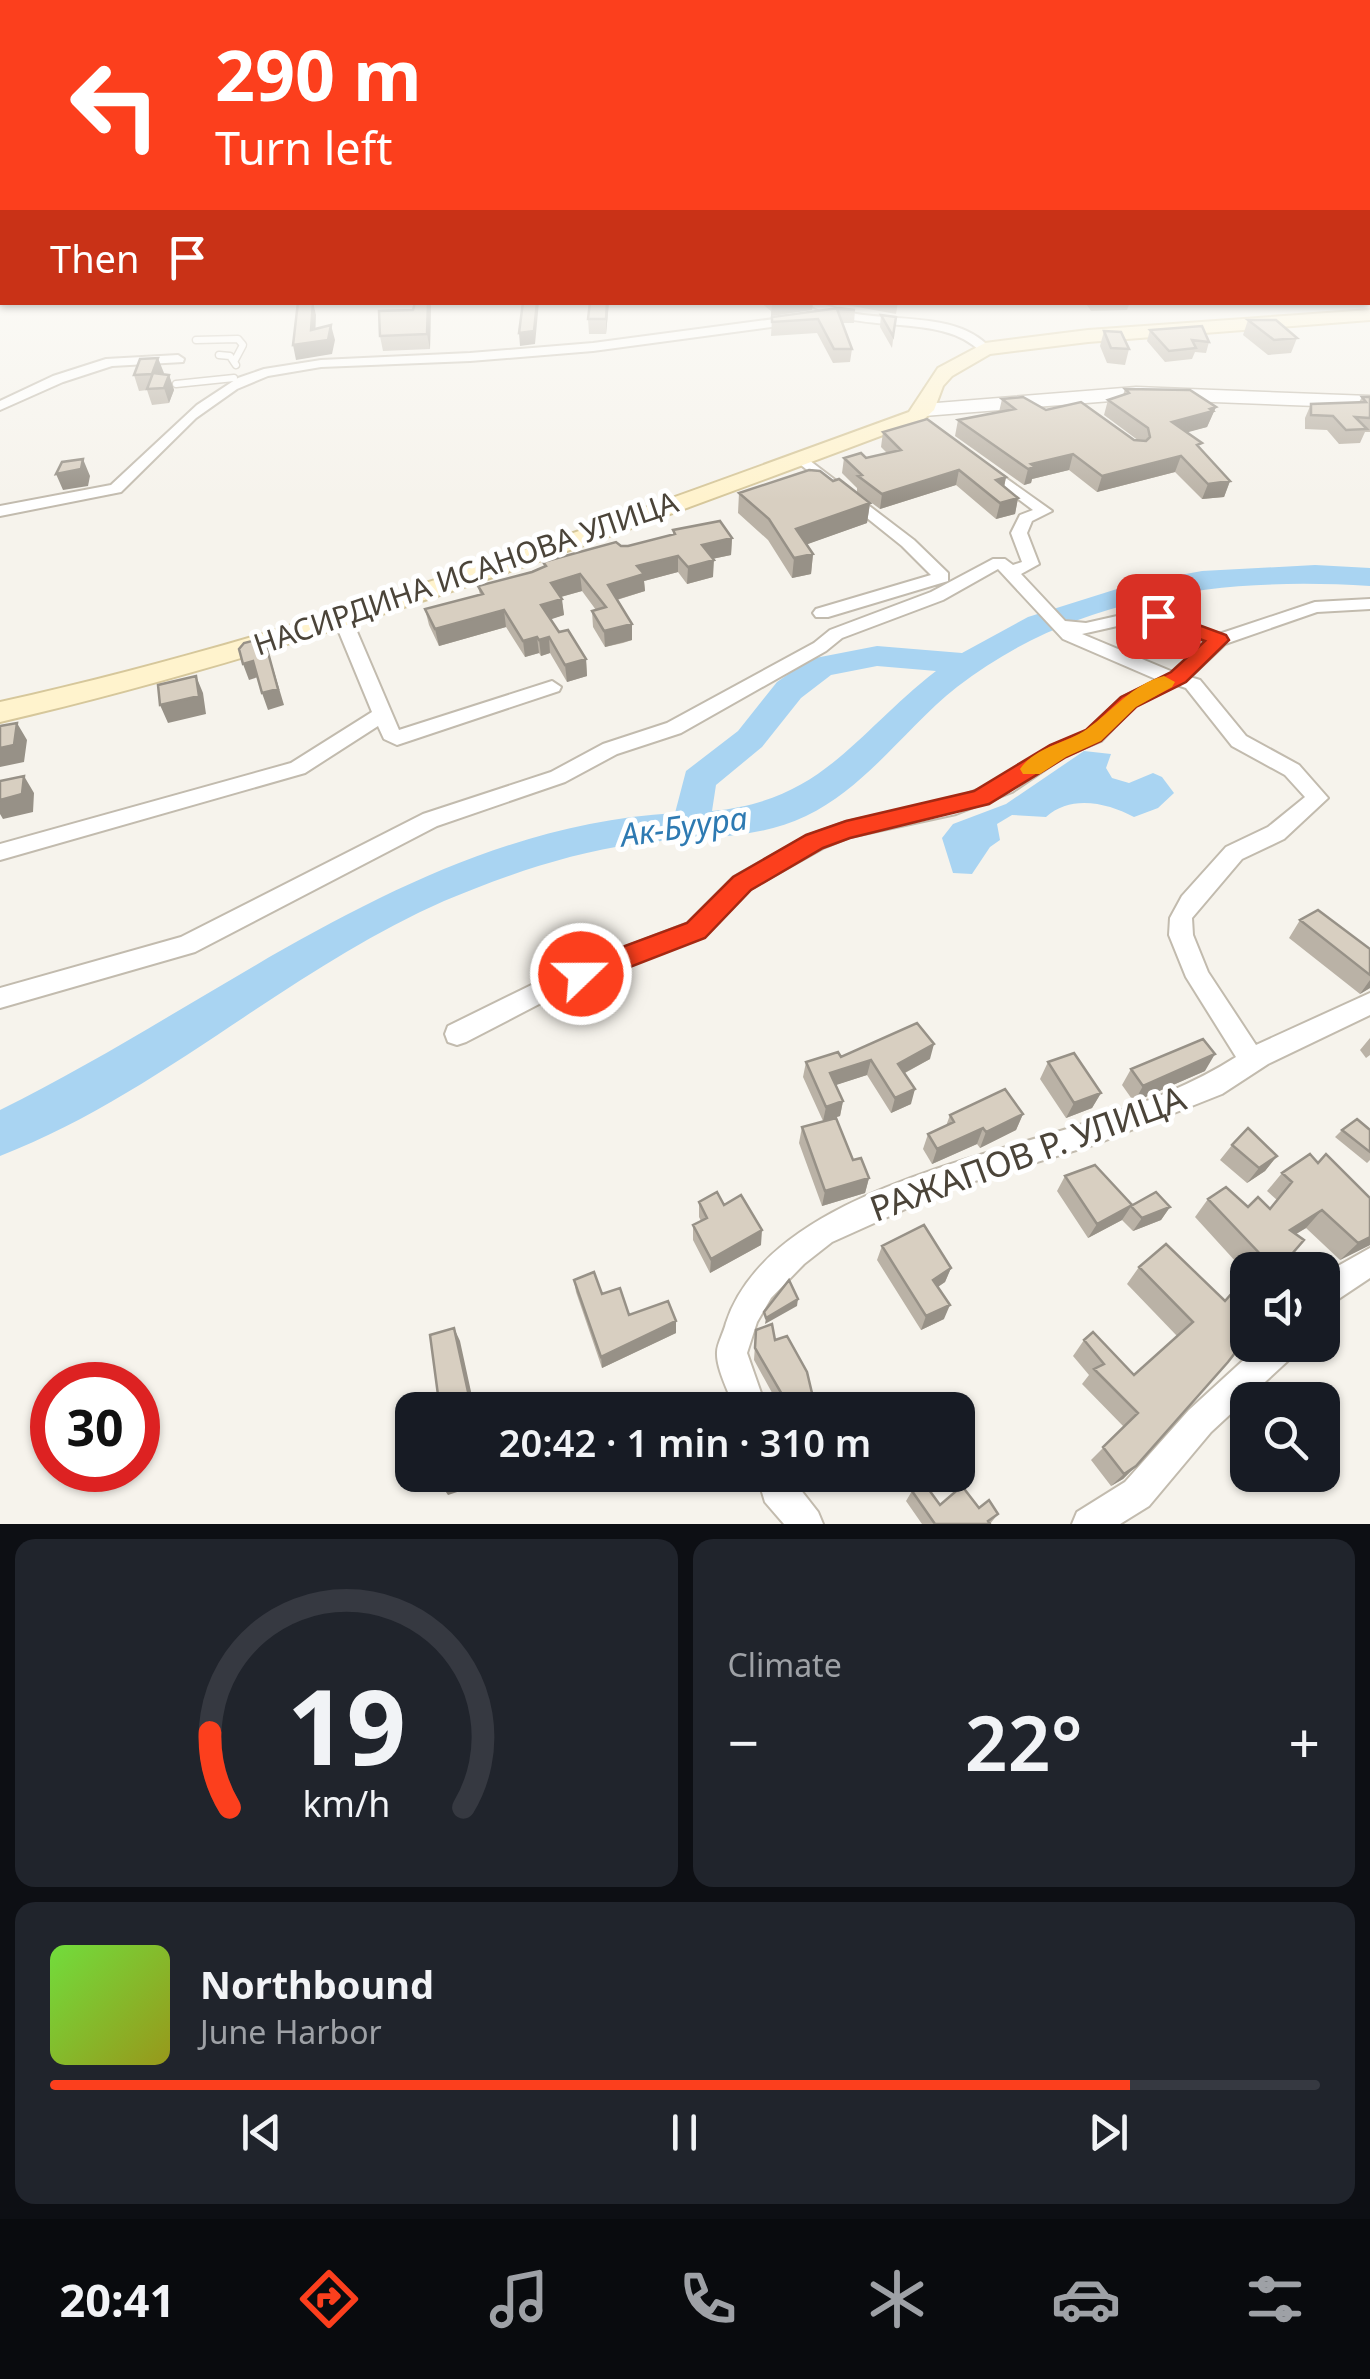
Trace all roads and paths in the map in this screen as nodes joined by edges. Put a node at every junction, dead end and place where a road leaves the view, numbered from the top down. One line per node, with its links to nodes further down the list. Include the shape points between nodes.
1 (229, 358): 5 (lane)
2 (434, 358): 6 (street, via 312,365)
3 (969, 358): 11 (main road, НАСИРДИНА ИСАНОВА УЛИЦА, via 944,372)
4 (178, 359): 10 (street, via 111,362)
5 (235, 360): 6 (lane)
6 (238, 380): 7 (lane); 15 (street, via 116,489)
7 (176, 384)
8 (1066, 397): 9 (street, via 1136,393); 11 (street); 12 (street)
9 (1370, 402)
10 (0, 406)
11 (927, 406): 13 (main road, НАСИРДИНА ИСАНОВА УЛИЦА)
12 (1094, 418)
13 (802, 458): 18 (street, via 942,577); 19 (main road, НАСИРДИНА ИСАНОВА УЛИЦА)
14 (973, 458): 16 (street, via 1044,512 1026,518 1019,534 1031,564)
15 (0, 511)
16 (1011, 572): 20 (street); 27 (street, via 999,562 937,596 836,634 674,728 430,820 187,945)
17 (1370, 604): 21 (street, via 1315,607)
18 (822, 613)
19 (343, 620): 24 (main road, НАСИРДИНА ИСАНОВА УЛИЦА, via 80,696); 25 (street)
20 (1059, 624): 21 (street, via 1086,629 1158,616); 22 (street, via 1069,635 1150,671)
21 (1219, 640): 22 (street)
22 (1179, 677): 29 (street, via 1128,702 1094,736 1005,787 815,842 742,884 696,930 560,982); 30 (street, via 1204,695 1239,741 1292,770 1318,798 1276,833 1234,853 1181,918 1198,977)
23 (552, 687): 25 (street, via 404,738 392,734)
24 (0, 712)
25 (383, 714): 26 (street, via 298,768)
26 (0, 852)
27 (0, 998)
28 (1370, 1003): 30 (street, РАЖАПОВ Р. УЛИЦА)
29 (457, 1034)
30 (1252, 1060): 34 (street, РАЖАПОВ Р. УЛИЦА, via 1213,1086 1156,1110 949,1176 822,1232 761,1288 744,1315 732,1352)
31 (1370, 1262): 32 (street)
32 (1340, 1280)
33 (1264, 1362): 37 (street, via 1200,1421 1137,1494)
34 (744, 1392)
35 (780, 1492): 36 (street)
36 (806, 1524)
37 (1089, 1524)

